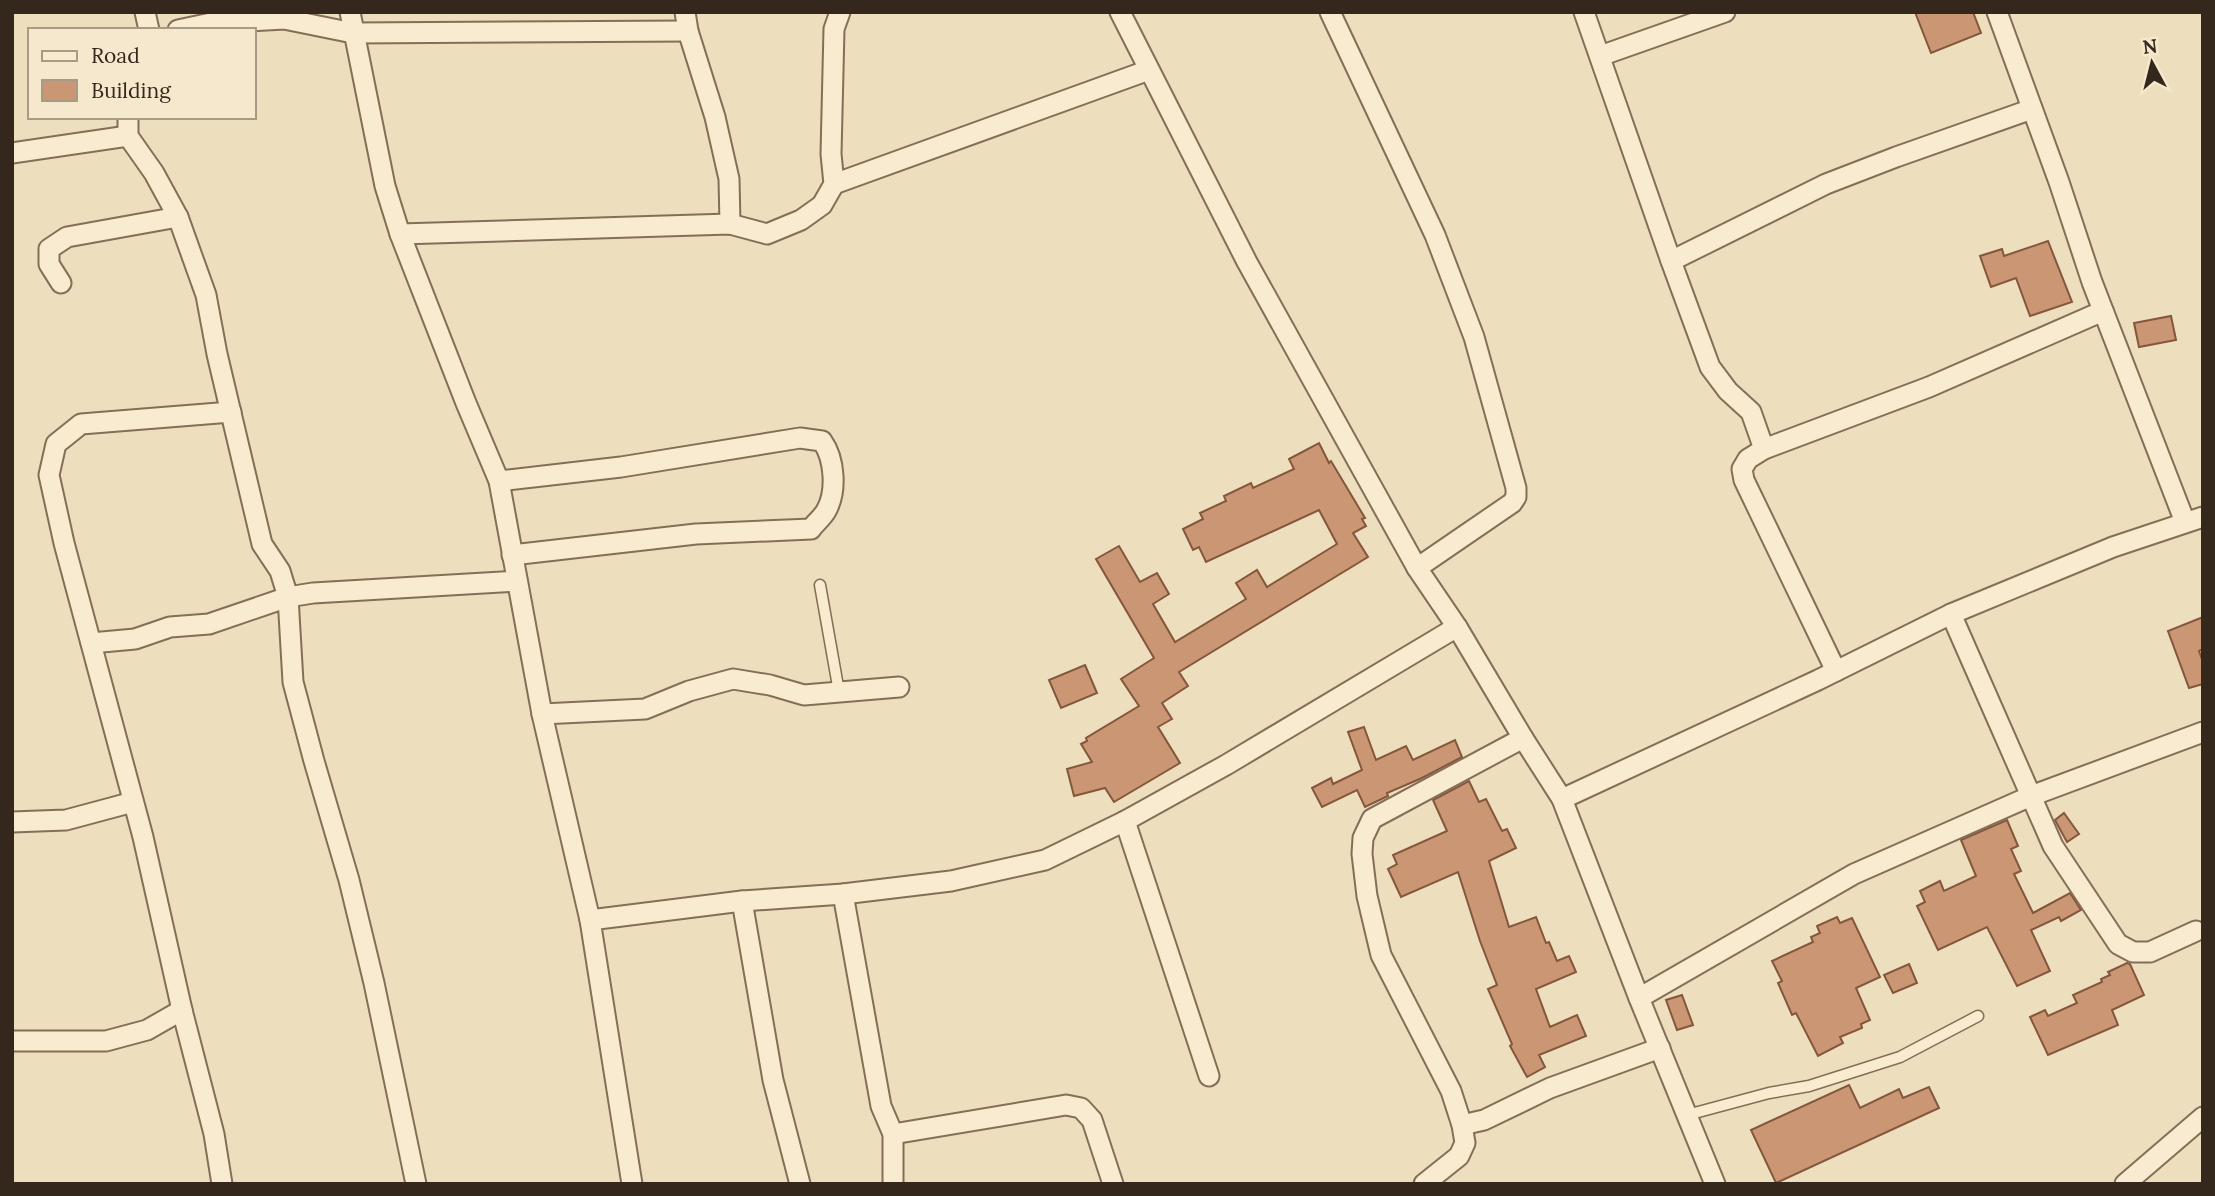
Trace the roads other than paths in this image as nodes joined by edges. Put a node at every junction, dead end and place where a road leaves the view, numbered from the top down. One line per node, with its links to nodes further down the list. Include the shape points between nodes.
1 (350, 12): 10 (street)
2 (840, 12): 16 (street, via 834,29)
3 (1120, 12): 12 (street)
4 (1330, 12): 28 (street, via 1435,234 1474,337 1516,488 1512,503)
5 (1584, 12): 11 (street)
6 (1725, 12): 11 (street)
7 (1997, 12): 13 (street)
8 (686, 22): 10 (street); 18 (street, via 729,179)
9 (187, 28): 10 (street, via 284,19)
10 (354, 33): 19 (street, via 385,186)
11 (1600, 56): 20 (street)
12 (1149, 70): 16 (street); 28 (street, via 1247,262)
13 (2032, 109): 20 (street, via 1826,184); 22 (street)
14 (128, 127): 15 (street); 17 (street)
15 (12, 153)
16 (834, 184): 18 (street, via 822,205 802,220 767,234)
17 (178, 217): 21 (street, via 67,237 48,248 49,264); 23 (street, via 206,295)
18 (730, 224): 19 (street)
19 (400, 233): 25 (street)
20 (1671, 261): 24 (street, via 1710,368 1751,412)
21 (61, 283)
22 (2103, 311): 24 (street, via 1929,387); 26 (street)
23 (231, 412): 31 (street, via 262,544); 34 (street, via 81,424 56,444 49,475)
24 (1764, 449): 35 (street, via 1748,459 1742,469 1744,480)
25 (499, 481): 27 (street); 27 (street, via 800,438 822,441 830,451 834,478 827,510 811,529 696,534)
26 (2194, 519): 32 (street)
27 (512, 555): 29 (street)
28 (1417, 568): 33 (street)
29 (517, 581): 31 (street); 38 (street)
30 (820, 585): 37 (lane)
31 (288, 597): 34 (street, via 209,624); 61 (street, via 293,682 349,880)
32 (1951, 614): 35 (street); 41 (street)
33 (1457, 627): 40 (street); 44 (street)
34 (91, 643): 43 (street)
35 (1836, 671): 42 (street)
36 (899, 687): 37 (street)
37 (839, 692): 38 (street, via 804,695 733,679 645,709)
38 (542, 714): 48 (street)
39 (2203, 732): 41 (street)
40 (1523, 738): 42 (street); 58 (street, via 1372,819 1363,838 1367,895 1381,955 1451,1091)
41 (2031, 796): 49 (street, via 2053,846 2118,944 2133,952 2150,952); 50 (street, via 1854,874)
42 (1562, 799): 50 (street)
43 (133, 802): 45 (street, via 66,820); 51 (street)
44 (1125, 821): 46 (street, via 1045,860 951,881); 55 (street)
45 (12, 822)
46 (843, 894): 47 (street); 59 (street, via 881,1106)
47 (742, 901): 48 (street); 63 (street, via 774,1080)
48 (590, 919): 62 (street)
49 (2196, 930)
50 (1639, 998): 54 (street)
51 (182, 1010): 53 (street, via 147,1030 106,1041); 60 (street)
52 (1978, 1017): 56 (lane, via 1900,1057 1809,1086)
53 (12, 1041)
54 (1660, 1048): 56 (street); 58 (street)
55 (1209, 1076)
56 (1687, 1115): 67 (street)
57 (2203, 1117): 68 (street)
58 (1462, 1125): 66 (street, via 1465,1143 1459,1156)
59 (893, 1135): 64 (street); 65 (street, via 1066,1105 1081,1108 1092,1120)
60 (222, 1184)
61 (416, 1184)
62 (632, 1184)
63 (800, 1184)
64 (893, 1184)
65 (1113, 1184)
66 (1424, 1184)
67 (1715, 1184)
68 (2125, 1184)

